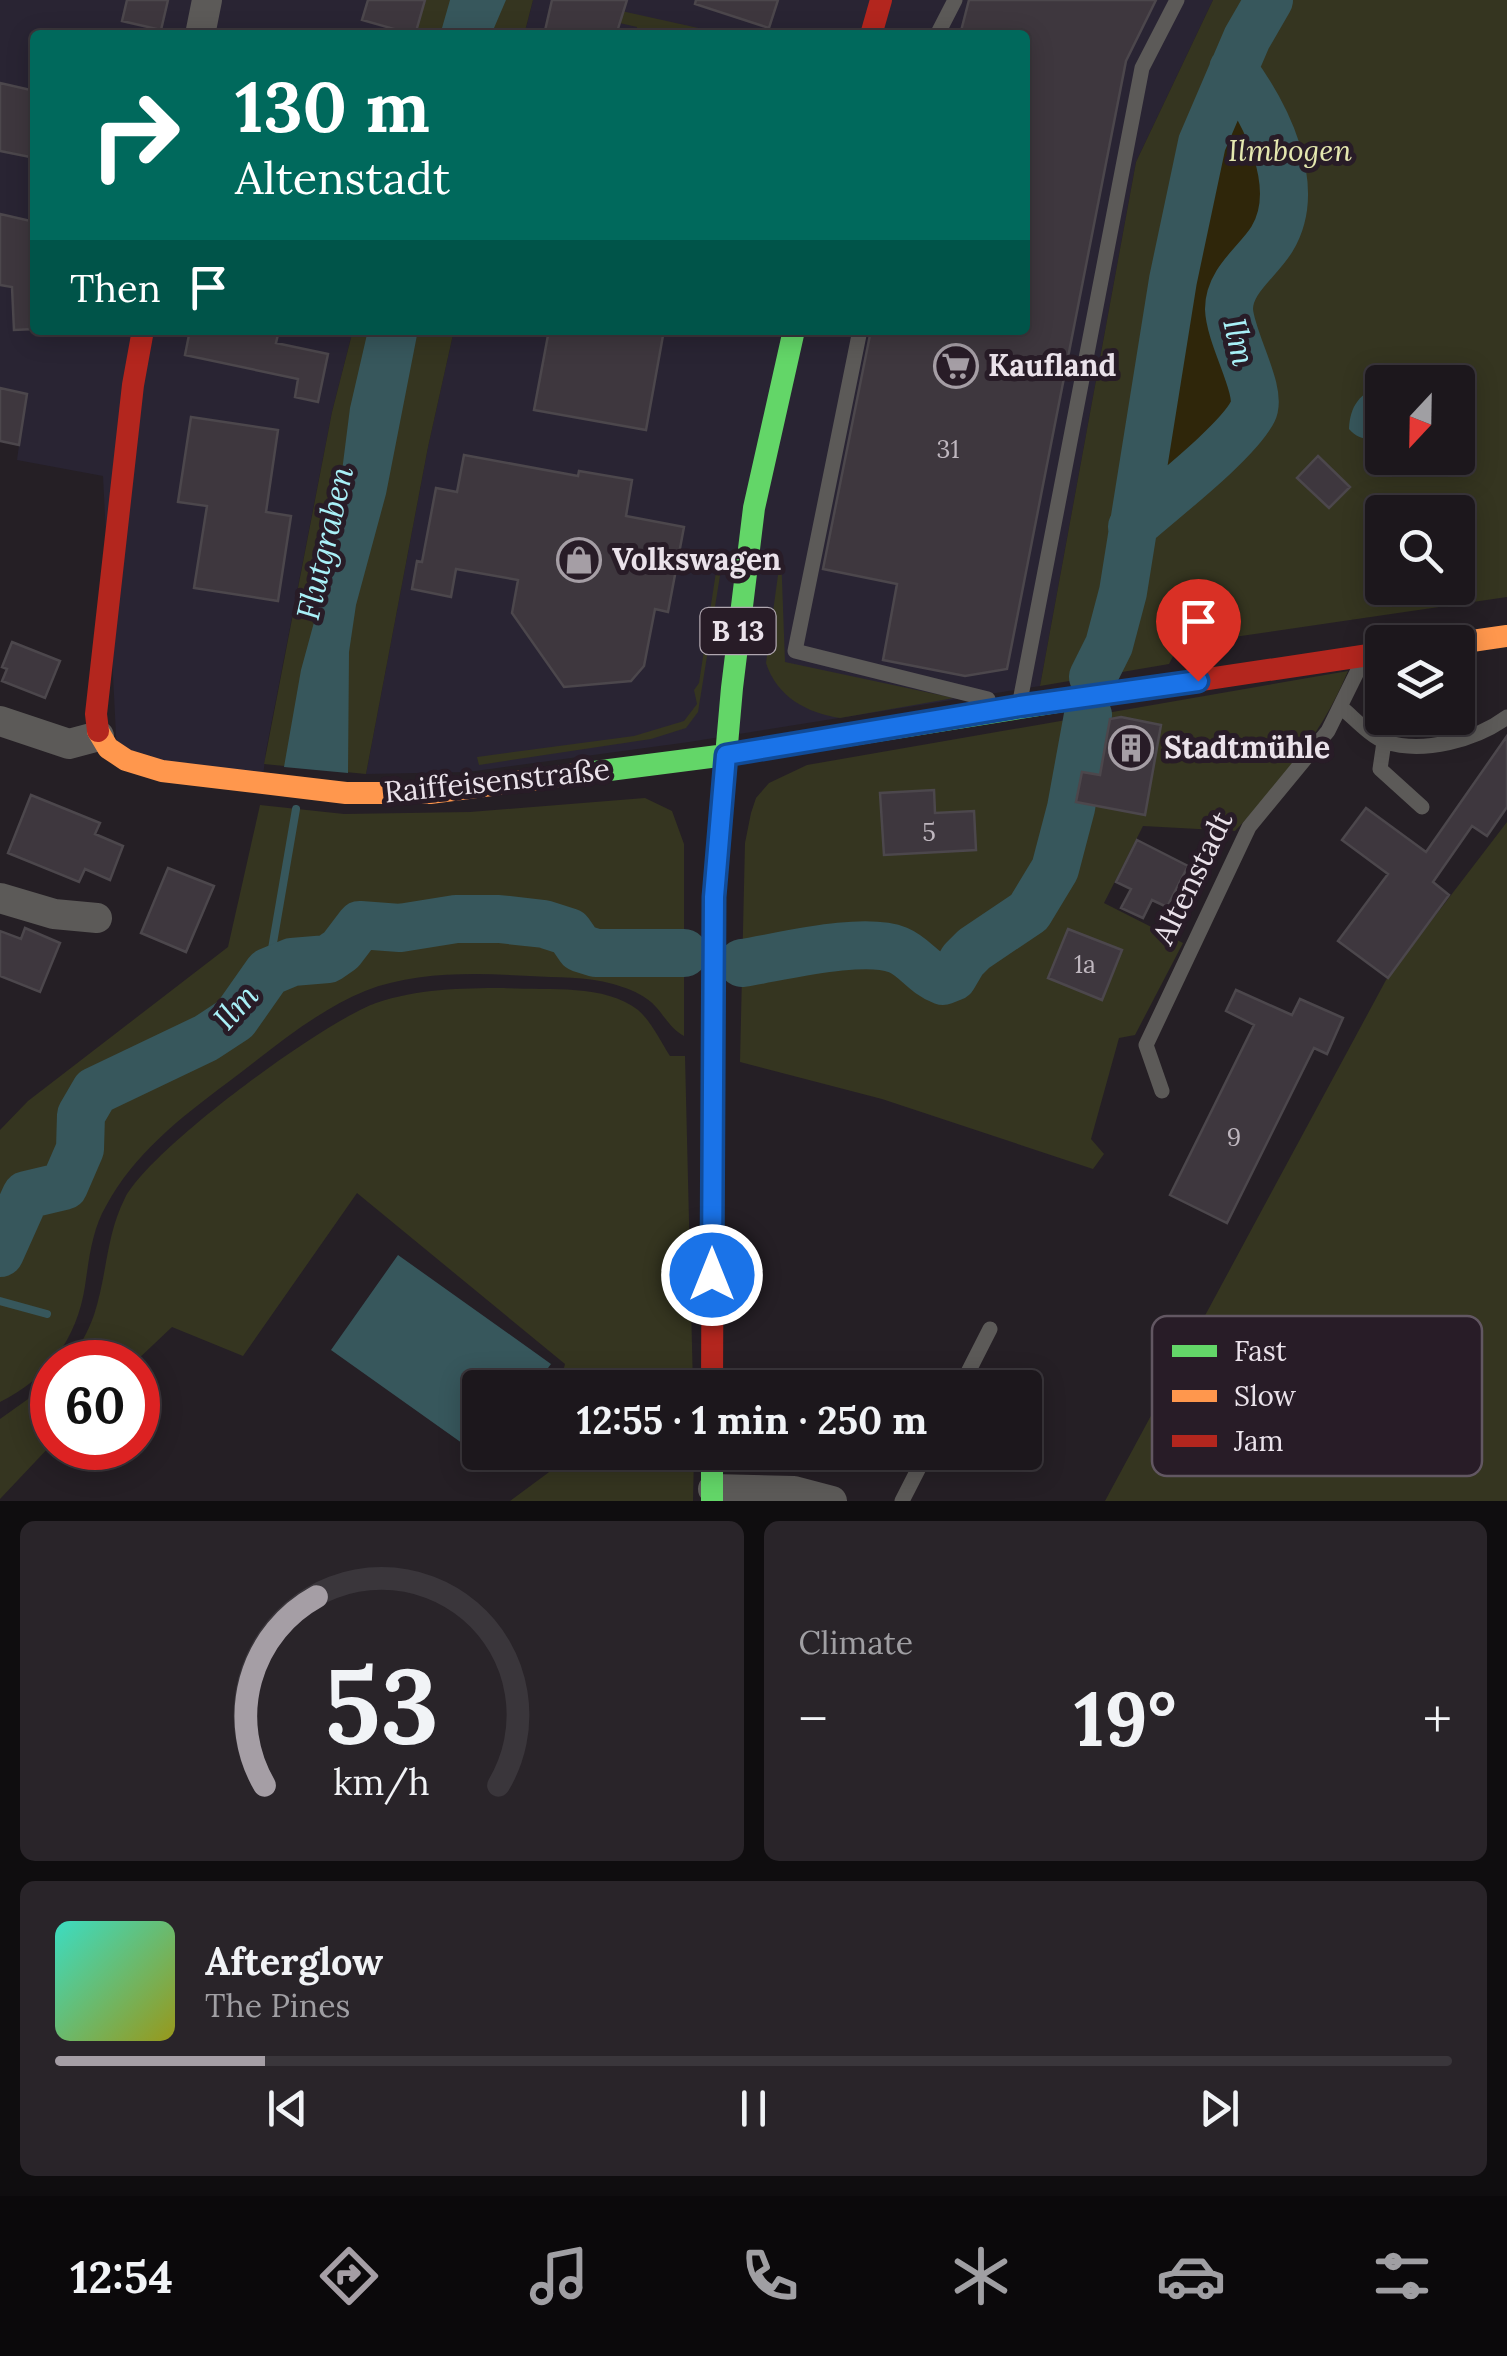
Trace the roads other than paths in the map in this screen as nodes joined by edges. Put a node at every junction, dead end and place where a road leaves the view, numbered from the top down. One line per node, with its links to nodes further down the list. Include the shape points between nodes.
1 (208, 0): 5 (street)
2 (880, 0): 6 (street)
3 (954, 0): 7 (lane)
4 (1177, 0): 15 (lane, via 1125,108)
5 (201, 30)
6 (872, 30)
7 (940, 30)
8 (142, 335): 19 (street, via 96,714)
9 (793, 335): 21 (street, B 13, via 754,508)
10 (859, 335): 15 (lane, via 795,651)
11 (1507, 636): 12 (street)
12 (1475, 641)
13 (1365, 655): 15 (street, Altenstadt)
14 (1365, 669): 16 (lane, Altenstadt)
15 (1020, 706): 21 (street, Altenstadt)
16 (1342, 708): 20 (lane); 25 (lane, Altenstadt, via 1239,846 1146,1045)
17 (1507, 717): 20 (lane, via 1439,747)
18 (0, 721): 19 (street, via 69,744)
19 (99, 736): 21 (street, Raiffeisenstraße, via 139,765 346,794 456,791)
20 (1384, 742): 22 (lane, via 1380,769)
21 (726, 755): 27 (street, B 13, via 714,897)
22 (1422, 807)
23 (0, 898): 24 (street)
24 (97, 918)
25 (1162, 1091)
26 (990, 1329): 28 (lane)
27 (712, 1370)
28 (969, 1370)
29 (917, 1470): 32 (lane)
30 (712, 1495): 31 (street, via 794,1491)
31 (832, 1501)
32 (902, 1501)

